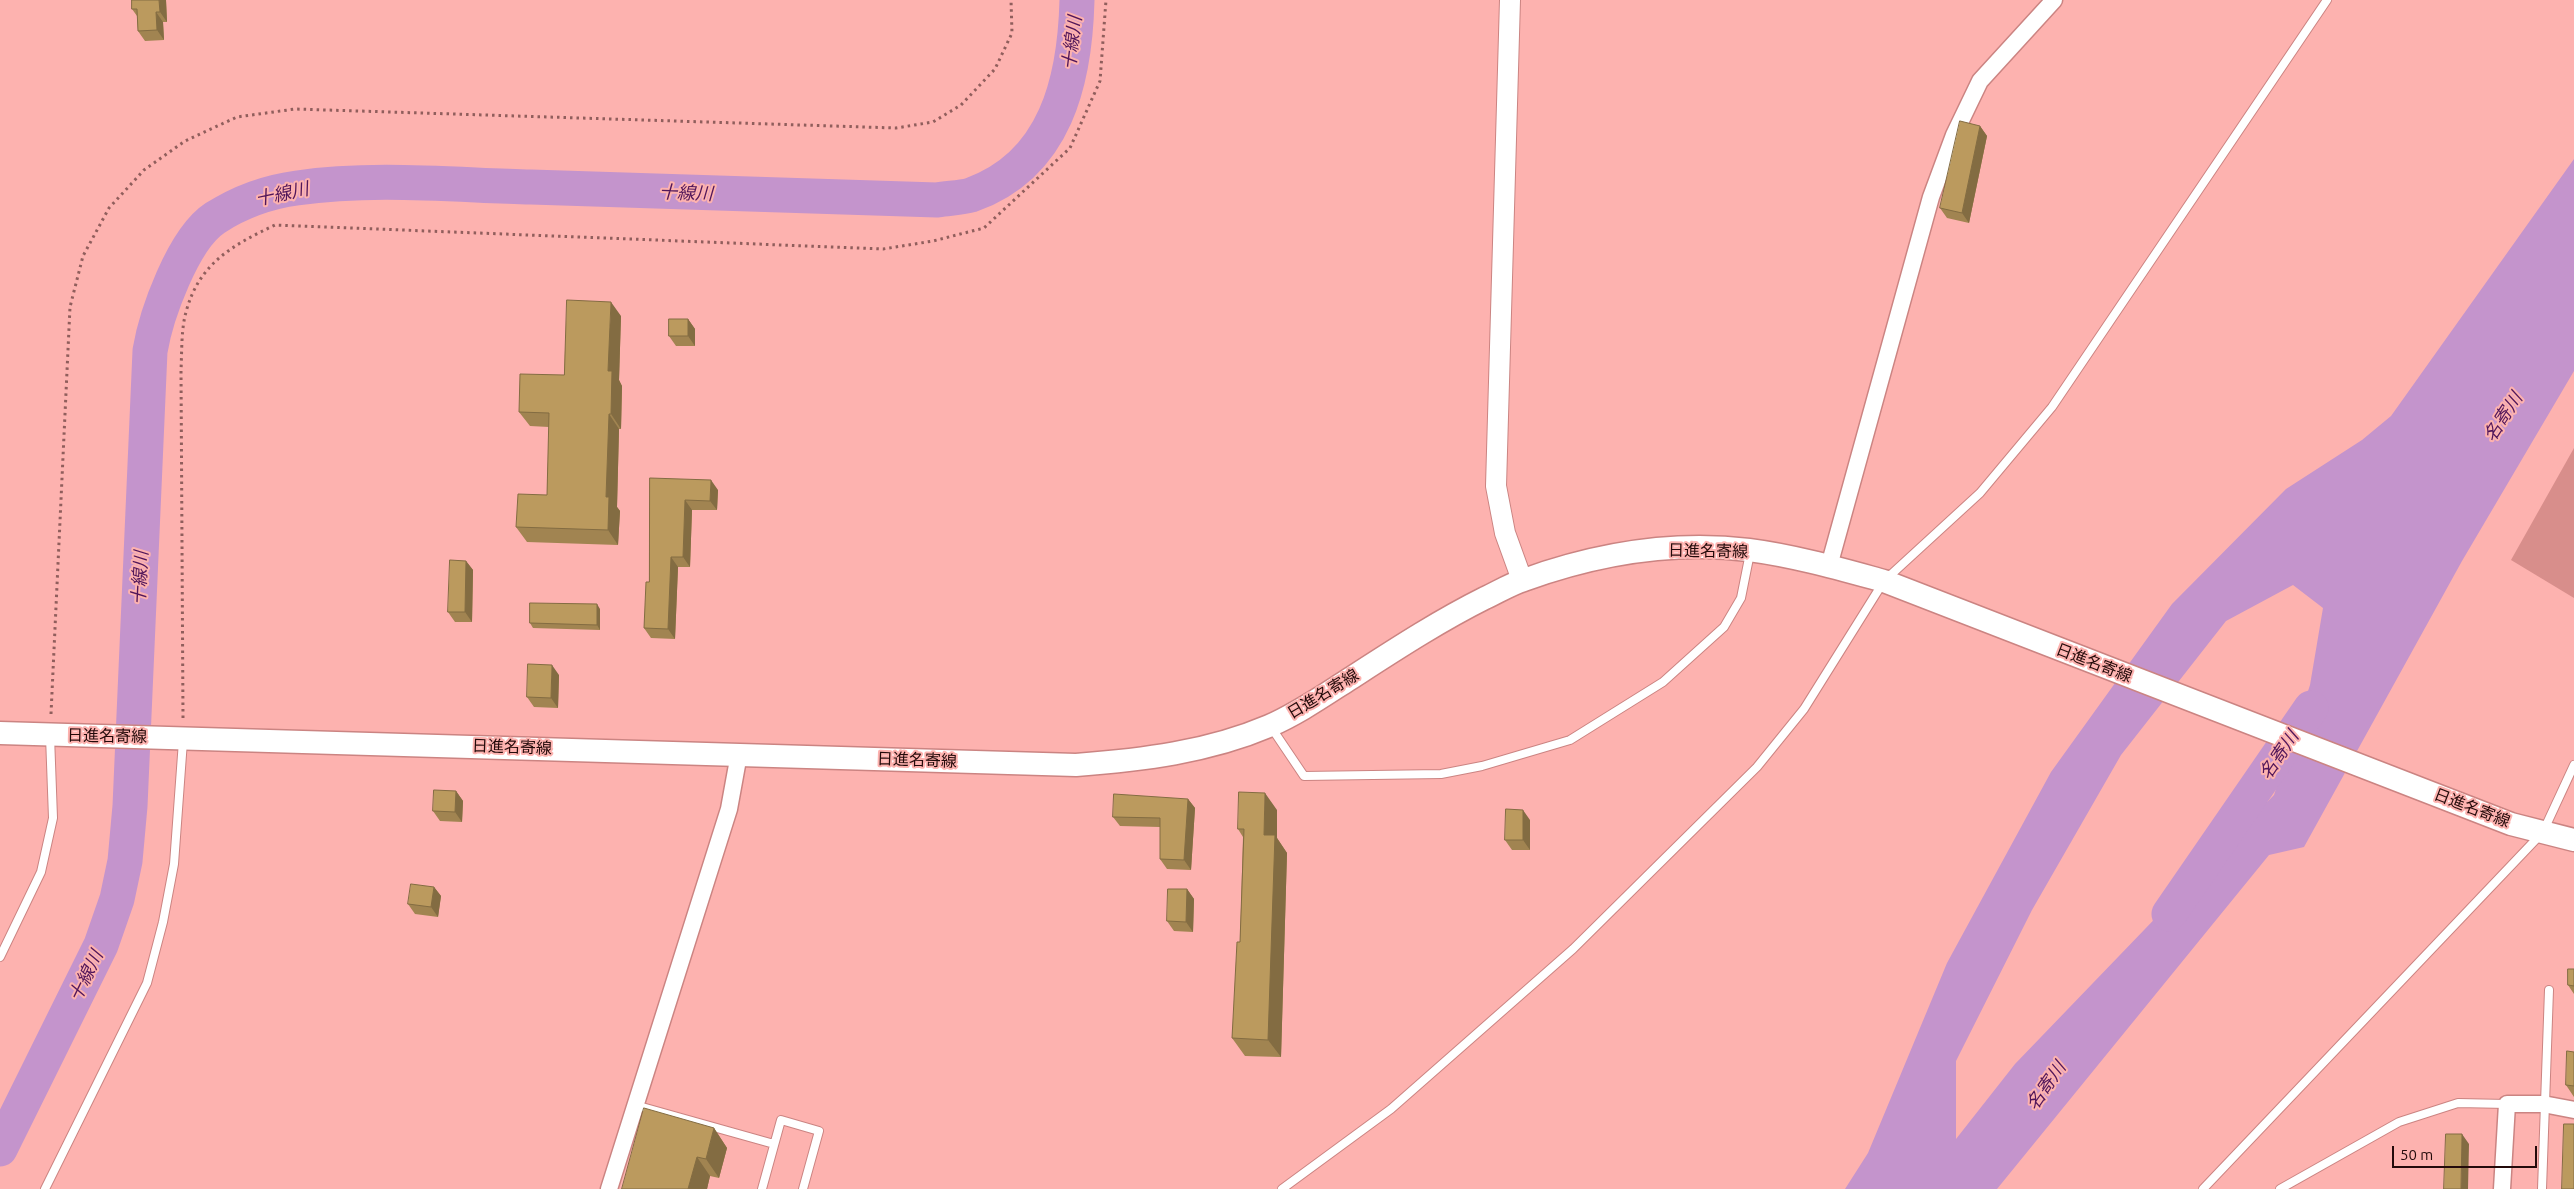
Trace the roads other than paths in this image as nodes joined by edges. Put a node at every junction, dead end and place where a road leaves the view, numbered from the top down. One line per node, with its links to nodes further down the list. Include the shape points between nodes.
1 (1510, 0): 6 (street, via 1496,486 1505,533)
2 (2054, 0): 5 (street, via 1980,81 1954,135 1931,197)
3 (2327, 0): 7 (lane, via 2052,407 1980,493)
4 (1751, 550): 5 (main road, 日進名寄線); 6 (main road, 日進名寄線, via 1684,548 1636,551 1588,560); 8 (lane, via 1741,598 1724,627 1663,682 1570,740 1482,766 1441,774 1304,776)
5 (1829, 566): 7 (main road, 日進名寄線)
6 (1522, 580): 8 (main road, 日進名寄線, via 1446,618)
7 (1884, 581): 14 (main road, 日進名寄線, via 2511,824); 27 (lane, via 1804,709 1757,767 1573,949 1392,1109)
8 (1270, 725): 12 (main road, 日進名寄線, via 1210,747 1142,760 1076,765)
9 (0, 733): 10 (main road, 日進名寄線)
10 (50, 734): 11 (main road, 日進名寄線); 16 (lane, via 53,818 41,872)
11 (183, 737): 12 (main road, 日進名寄線); 23 (lane, via 174,864 147,983)
12 (739, 754): 20 (street, via 729,809)
13 (2574, 765): 14 (lane)
14 (2543, 832): 15 (main road, 日進名寄線); 28 (lane)
15 (2574, 840)
16 (0, 957)
17 (2549, 990): 19 (lane)
18 (2507, 1104): 19 (street); 29 (lane, via 2458,1103 2398,1122); 30 (street)
19 (2543, 1104): 21 (street); 31 (lane)
20 (635, 1105): 22 (lane); 24 (street)
21 (2574, 1110)
22 (774, 1144): 25 (lane); 26 (lane, via 781,1120 819,1131)
23 (45, 1189)
24 (608, 1189)
25 (762, 1189)
26 (803, 1189)
27 (1282, 1189)
28 (2203, 1189)
29 (2280, 1189)
30 (2502, 1189)
31 (2542, 1189)

